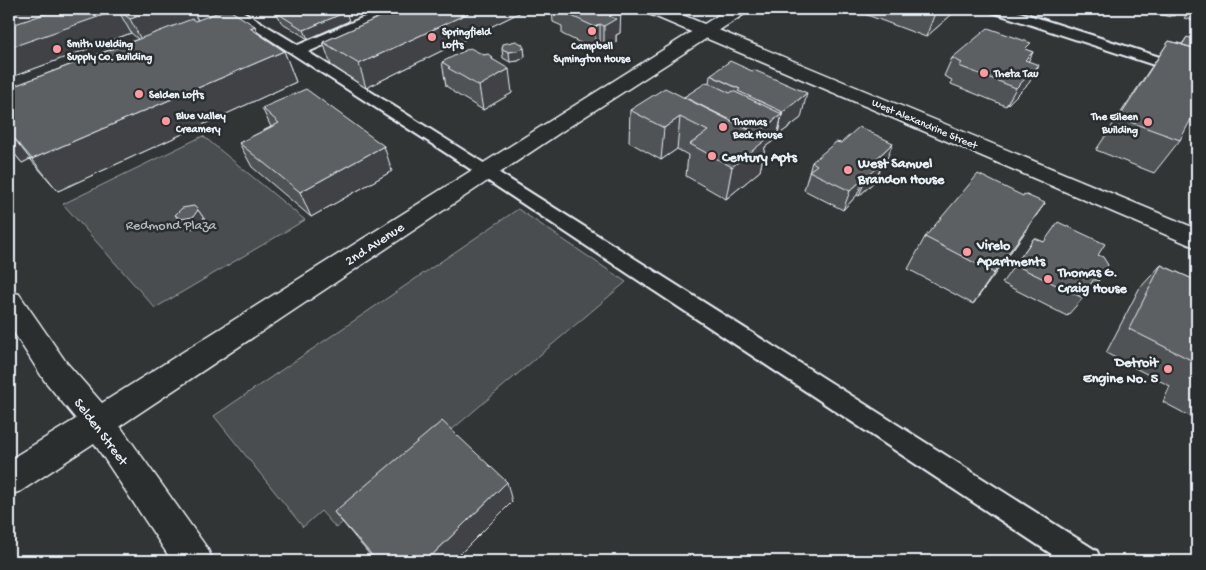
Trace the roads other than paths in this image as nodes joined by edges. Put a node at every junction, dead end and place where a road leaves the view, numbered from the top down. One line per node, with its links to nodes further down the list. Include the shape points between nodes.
1 (230, 9): 7 (lane)
2 (394, 9): 7 (lane)
3 (653, 9): 6 (street, West Alexandrine Street)
4 (740, 9): 6 (street, 2nd Avenue)
5 (997, 9): 8 (lane)
6 (705, 30): 9 (street, 2nd Avenue); 10 (street, West Alexandrine Street)
7 (297, 51): 9 (lane)
8 (1197, 74)
9 (485, 171): 12 (street, 2nd Avenue); 15 (lane)
10 (1197, 239)
11 (9, 302): 12 (street, Selden Street, via 55,371)
12 (99, 423): 13 (street, 2nd Avenue); 14 (street, Selden Street)
13 (9, 479)
14 (194, 561)
15 (1087, 561)

